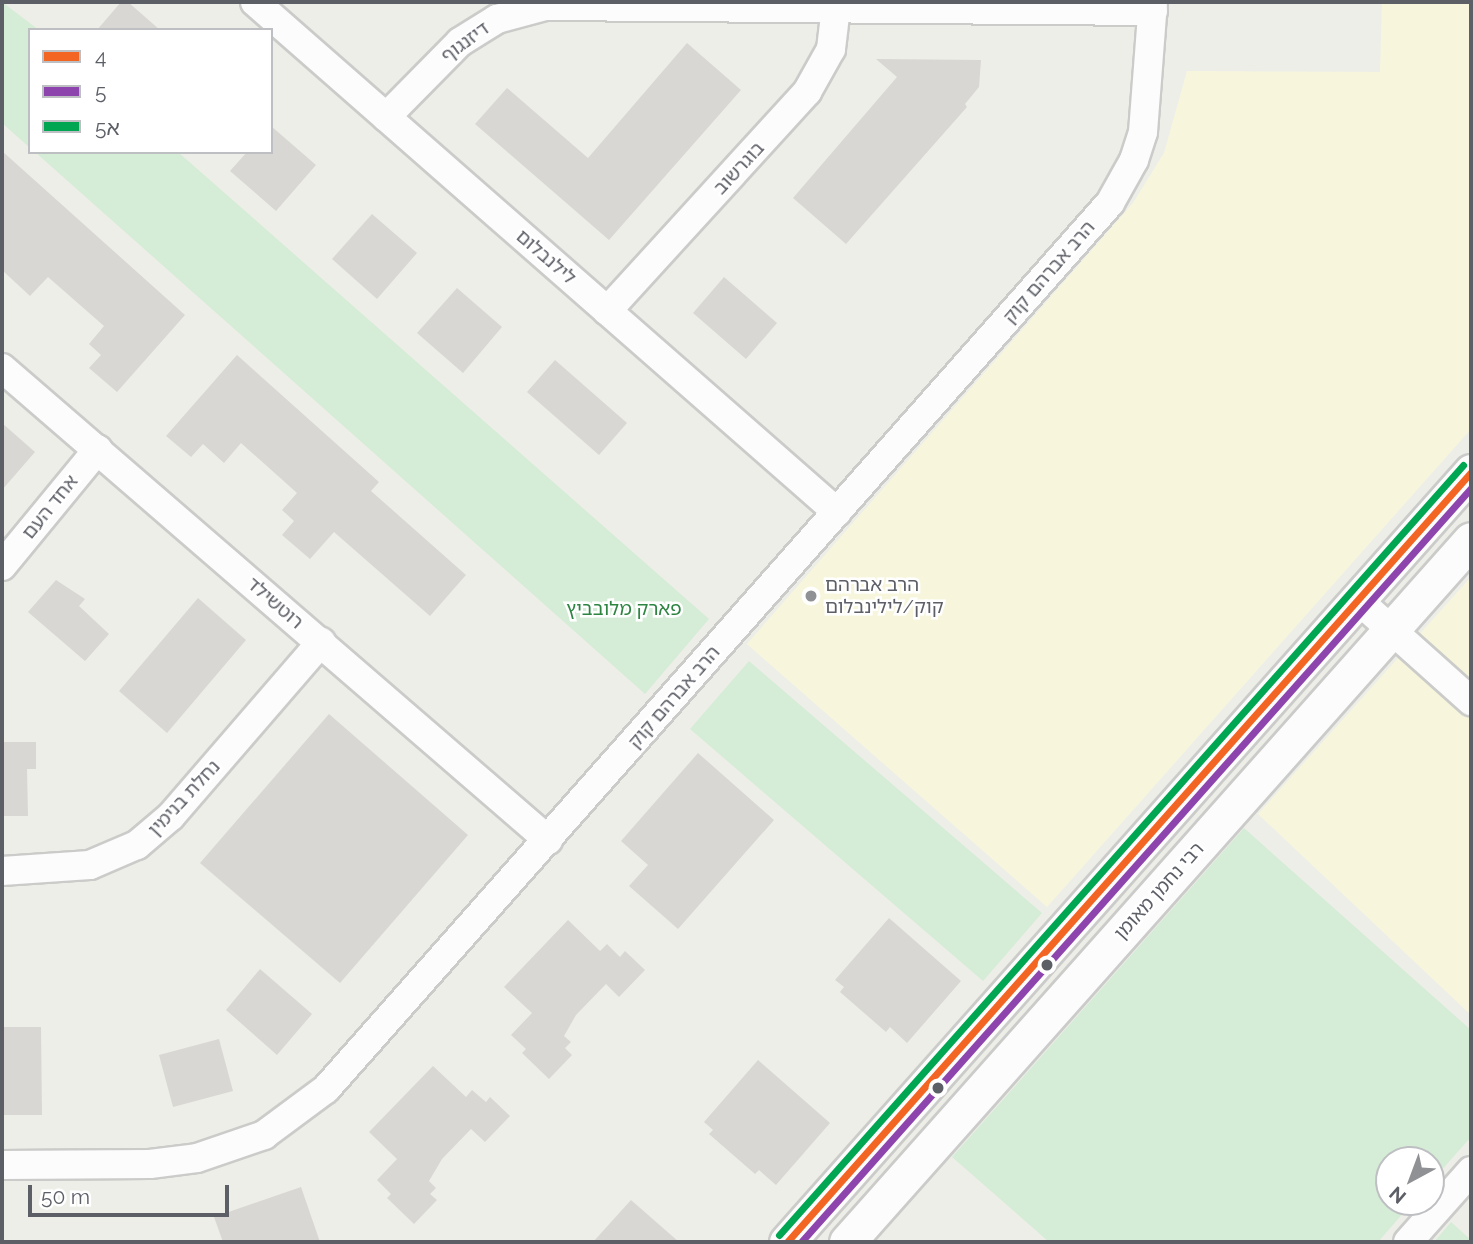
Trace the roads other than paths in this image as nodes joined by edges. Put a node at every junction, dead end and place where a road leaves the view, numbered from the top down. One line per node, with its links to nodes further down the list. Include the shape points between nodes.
1 (255, 2): 4 (street, לילנבלום)
2 (1153, 6): 3 (street, דיזנגוף); 9 (street, הרב אברהם קוק, via 1146,118 1134,160 1119,188)
3 (836, 7): 4 (street, דיזנגוף, via 573,4 520,11 460,42); 5 (street, בוגרשוב, via 831,49 807,92)
4 (386, 117): 5 (street, לילנבלום)
5 (607, 311): 9 (street, לילנבלום)
6 (2, 368): 7 (street, רוטשילד)
7 (98, 449): 11 (street, אחד העם); 14 (street, רוטשילד)
8 (1471, 472): 12 (street)
9 (837, 512): 16 (street, הרב אברהם קוק)
10 (1471, 540): 13 (street, רבי נחמן מאומן)
11 (2, 566)
12 (1358, 600): 13 (street); 20 (street)
13 (1391, 630): 15 (street); 21 (street, רבי נחמן מאומן)
14 (321, 642): 16 (street, רוטשילד); 17 (street, נחלת בנימין, via 171,816 137,845 90,865)
15 (1471, 701)
16 (548, 840): 18 (street, הרב אברהם קוק, via 326,1089 285,1122 242,1144 174,1162)
17 (2, 871)
18 (2, 1165)
19 (1471, 1171): 22 (street)
20 (787, 1242)
21 (847, 1242)
22 (1408, 1242)

